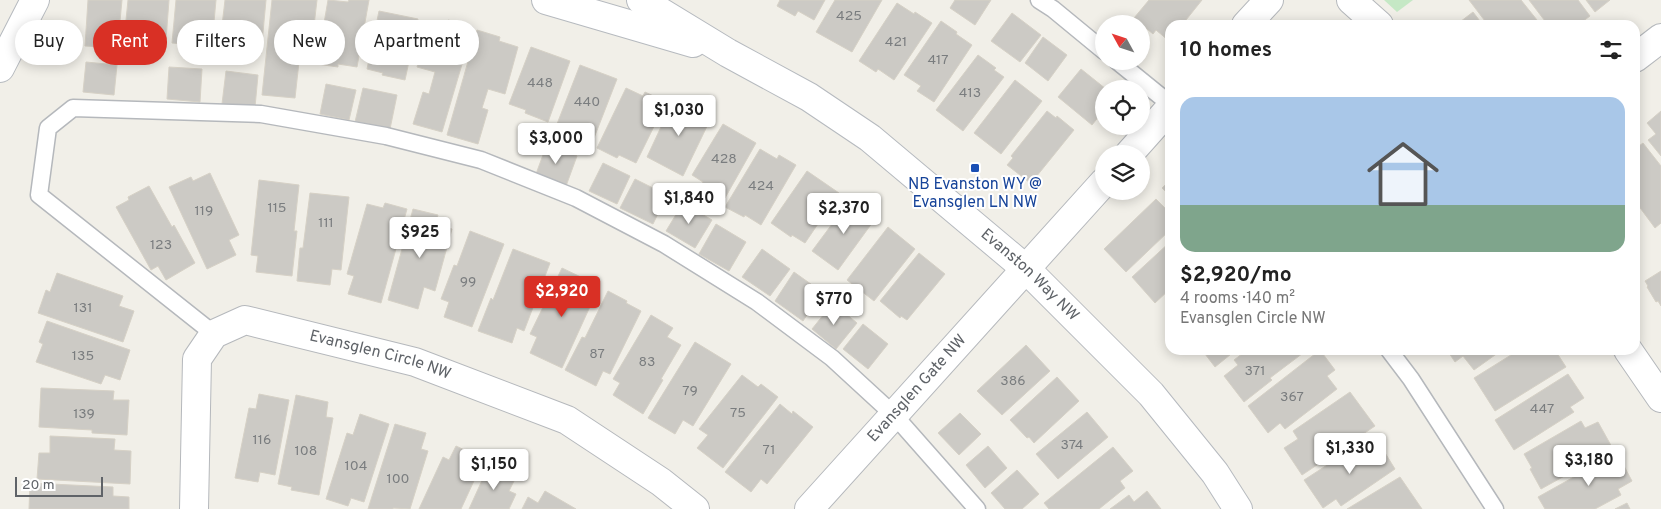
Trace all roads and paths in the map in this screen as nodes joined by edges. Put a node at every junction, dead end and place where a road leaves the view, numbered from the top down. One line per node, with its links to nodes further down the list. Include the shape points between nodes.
1 (35, 0): 13 (street)
2 (546, 0): 11 (street, Evanston Way NW)
3 (641, 0): 11 (street, Evanston Way NW)
4 (1039, 0): 10 (lane)
5 (1269, 0): 7 (street)
6 (1351, 0): 8 (street)
7 (1251, 20)
8 (1373, 20)
9 (1661, 38): 12 (street)
10 (1095, 44)
11 (728, 53): 19 (street, Evanston Way NW, via 809,97 870,138)
12 (1640, 54)
13 (0, 68)
14 (1128, 70): 15 (lane)
15 (1165, 102)
16 (1165, 112): 17 (street)
17 (1137, 145)
18 (1095, 192): 19 (street, Evansglen Gate NW)
19 (1026, 269): 24 (street, Evansglen Gate NW); 29 (street, Evanston Way NW, via 1151,394 1215,473)
20 (214, 334): 24 (lane, via 39,196 48,128 73,108 261,114 386,136 481,160 576,198 664,244 750,297 832,358); 25 (street, via 197,360); 26 (street, Evansglen Circle NW, via 244,320 415,362 568,420 661,482)
21 (1393, 355): 30 (lane)
22 (1631, 355): 23 (street)
23 (1661, 398)
24 (894, 415): 27 (street, Evansglen Gate NW); 28 (lane)
25 (194, 509)
26 (695, 509)
27 (810, 509)
28 (977, 509)
29 (1238, 509)
30 (1495, 509)

